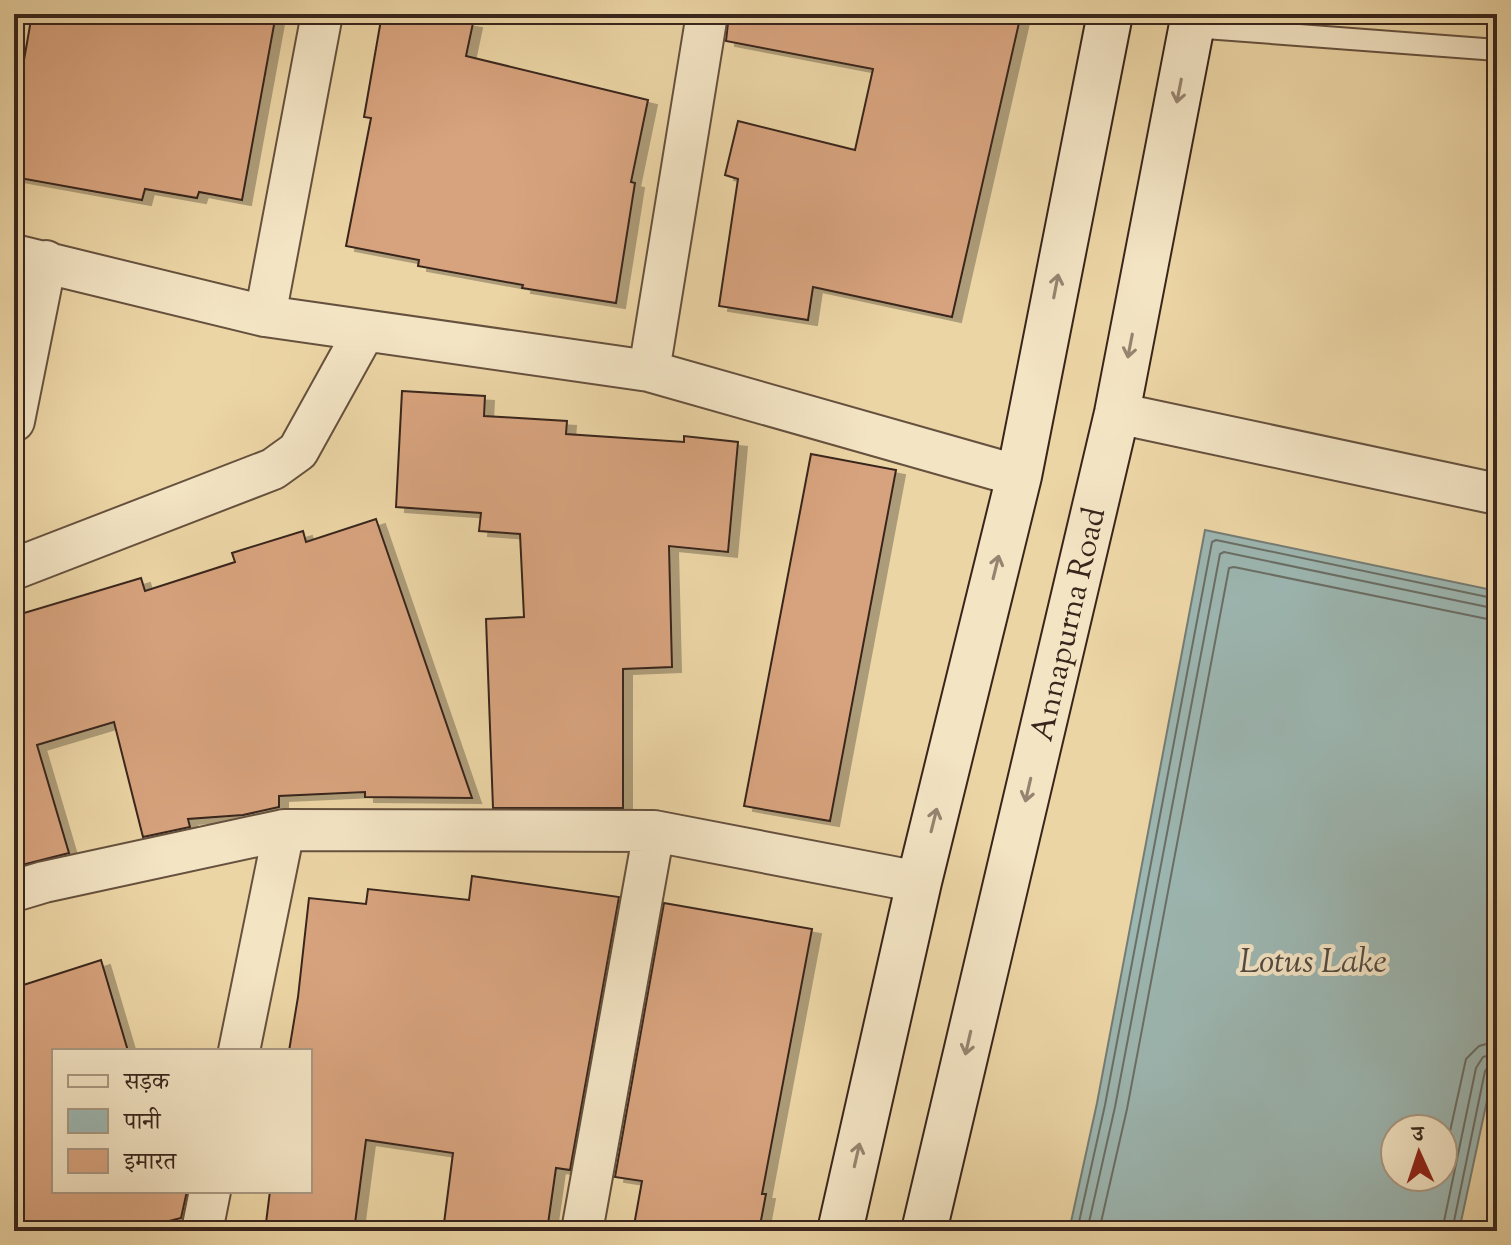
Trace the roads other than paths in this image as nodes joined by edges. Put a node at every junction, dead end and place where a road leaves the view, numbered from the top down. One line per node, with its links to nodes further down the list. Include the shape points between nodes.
1 (322, 14): 7 (street)
2 (707, 14): 9 (street)
3 (1110, 14): 12 (main road, one-way to 3)
4 (1193, 21): 5 (lane); 10 (main road, Annapurna Road, one-way to 10)
5 (1497, 50)
6 (30, 258): 7 (street); 11 (street)
7 (265, 316): 8 (street)
8 (364, 332): 9 (street); 14 (street, via 298,451 273,469)
9 (649, 371): 12 (street)
10 (1117, 413): 13 (street); 24 (main road, Annapurna Road, one-way to 24)
11 (14, 421)
12 (1019, 476): 17 (main road, one-way to 12)
13 (1497, 494)
14 (14, 569)
15 (284, 830): 16 (street); 18 (street); 19 (street)
16 (654, 831): 17 (street); 22 (street)
17 (919, 882): 23 (main road, one-way to 17)
18 (14, 891)
19 (239, 1049)
20 (210, 1193): 21 (street)
21 (202, 1231)
22 (582, 1231)
23 (840, 1231)
24 (924, 1231)

